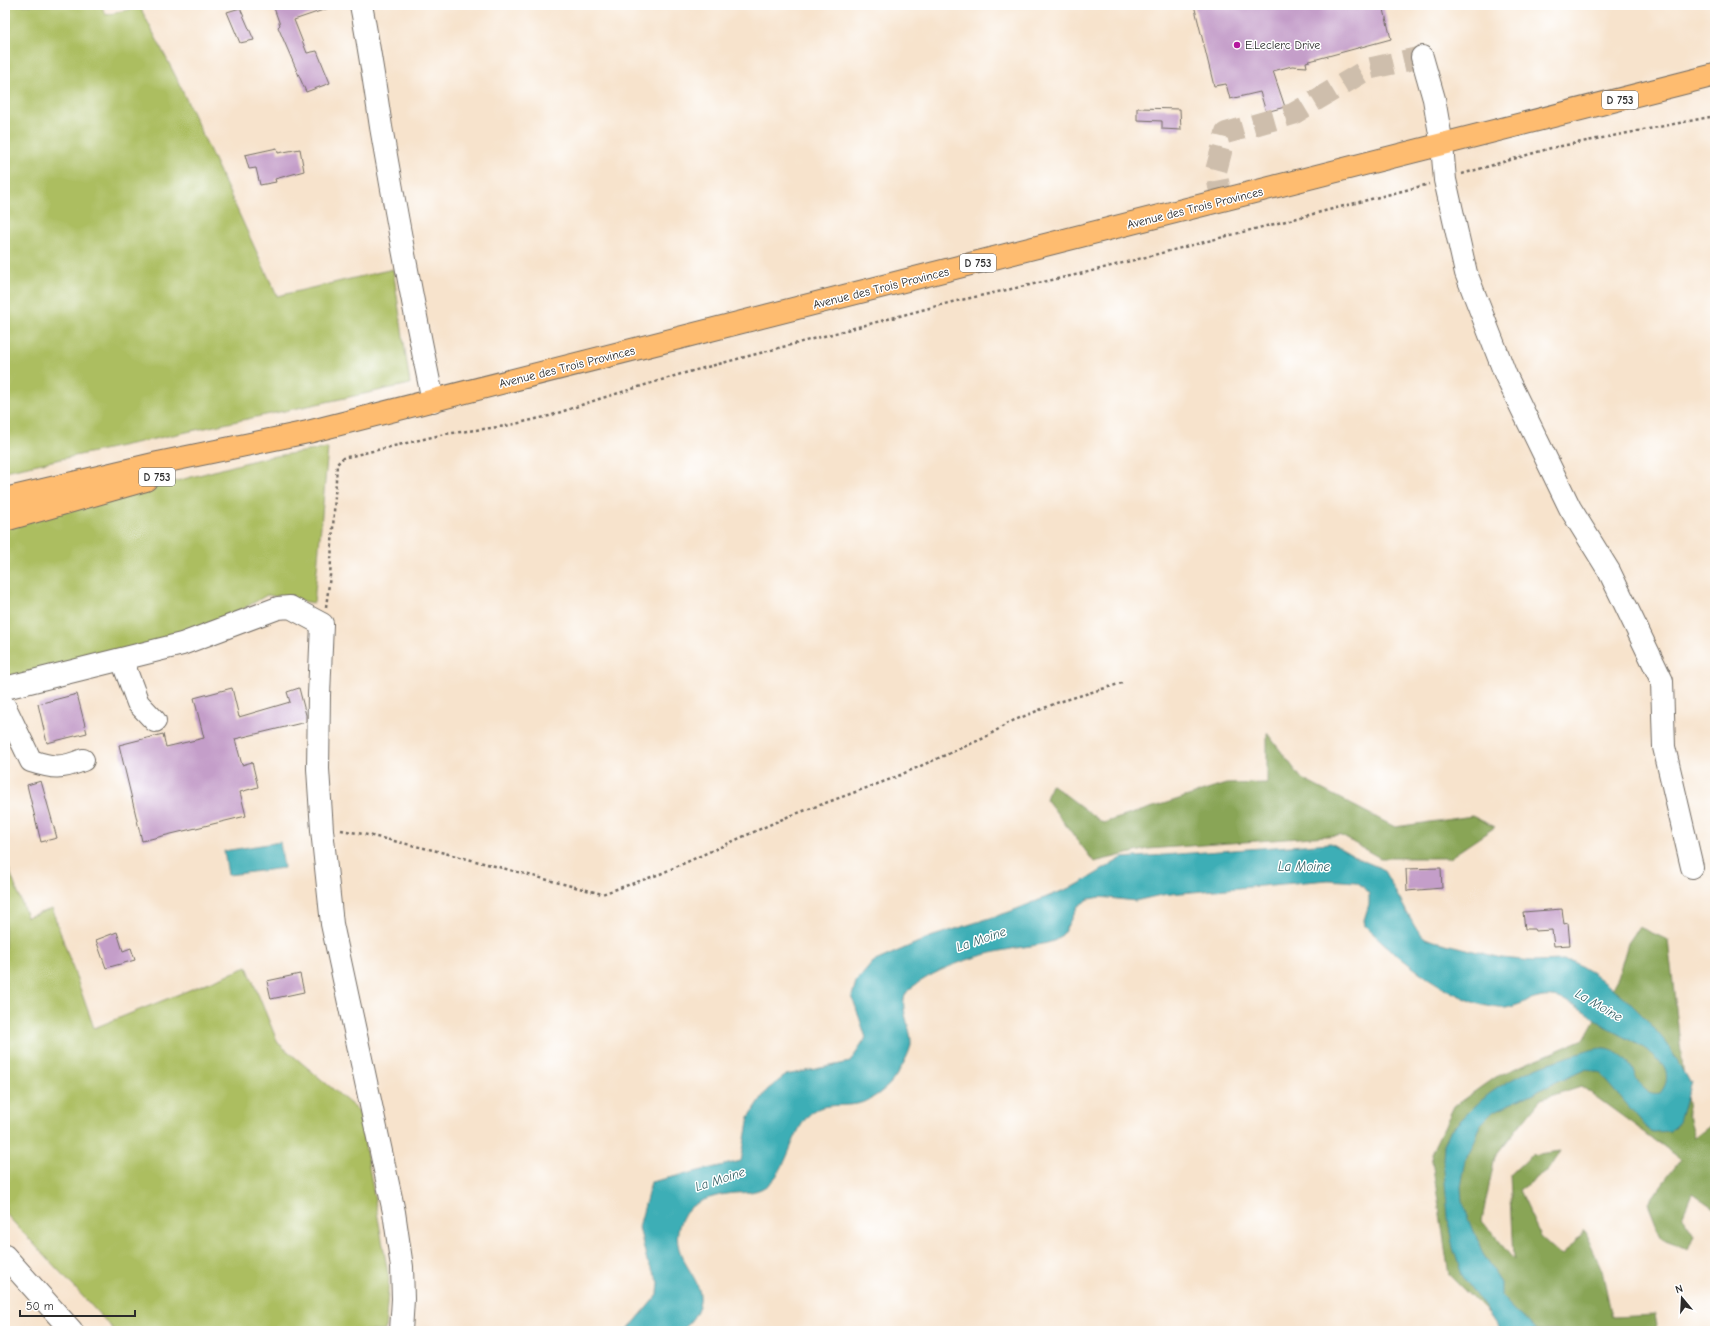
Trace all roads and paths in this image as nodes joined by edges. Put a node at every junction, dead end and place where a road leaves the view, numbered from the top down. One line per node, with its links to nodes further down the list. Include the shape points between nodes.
1 (361, 5): 9 (street, via 397,215)
2 (1422, 57): 7 (street, via 1434,99)
3 (1715, 75): 6 (main road, Avenue des Trois Provinces / D 753)
4 (1715, 90): 6 (main road, Avenue des Trois Provinces / D 753)
5 (1715, 116): 8 (path, via 1551,148)
6 (1524, 125): 7 (main road, Avenue des Trois Provinces / D 753)
7 (1442, 145): 8 (street); 9 (main road, Avenue des Trois Provinces / D 753)
8 (1445, 180): 13 (path, via 1084,273 937,306 681,374 549,416 506,426 445,434 343,458 336,464 330,576); 21 (street, via 1466,273 1506,376 1570,508 1609,571 1662,681 1664,747)
9 (433, 401): 10 (main road, Avenue des Trois Provinces / D 753)
10 (308, 432): 11 (main road, Avenue des Trois Provinces / D 753, via 158,463); 12 (main road, Avenue des Trois Provinces / D 753)
11 (5, 499)
12 (5, 520)
13 (322, 624): 14 (street, via 290,607 278,608 182,644); 20 (street, via 318,769)
14 (122, 660): 16 (street); 18 (street, via 138,703)
15 (1122, 683): 20 (path, via 1059,702 1010,722 984,738 891,779 787,817 660,874 602,894 368,834)
16 (5, 688)
17 (5, 707): 19 (street, via 31,761 47,766 66,767)
18 (155, 721)
19 (82, 760)
20 (322, 830): 24 (street, via 332,924 394,1212 402,1268)
21 (1692, 867)
22 (5, 1256): 23 (street)
23 (72, 1331)
24 (401, 1331)

